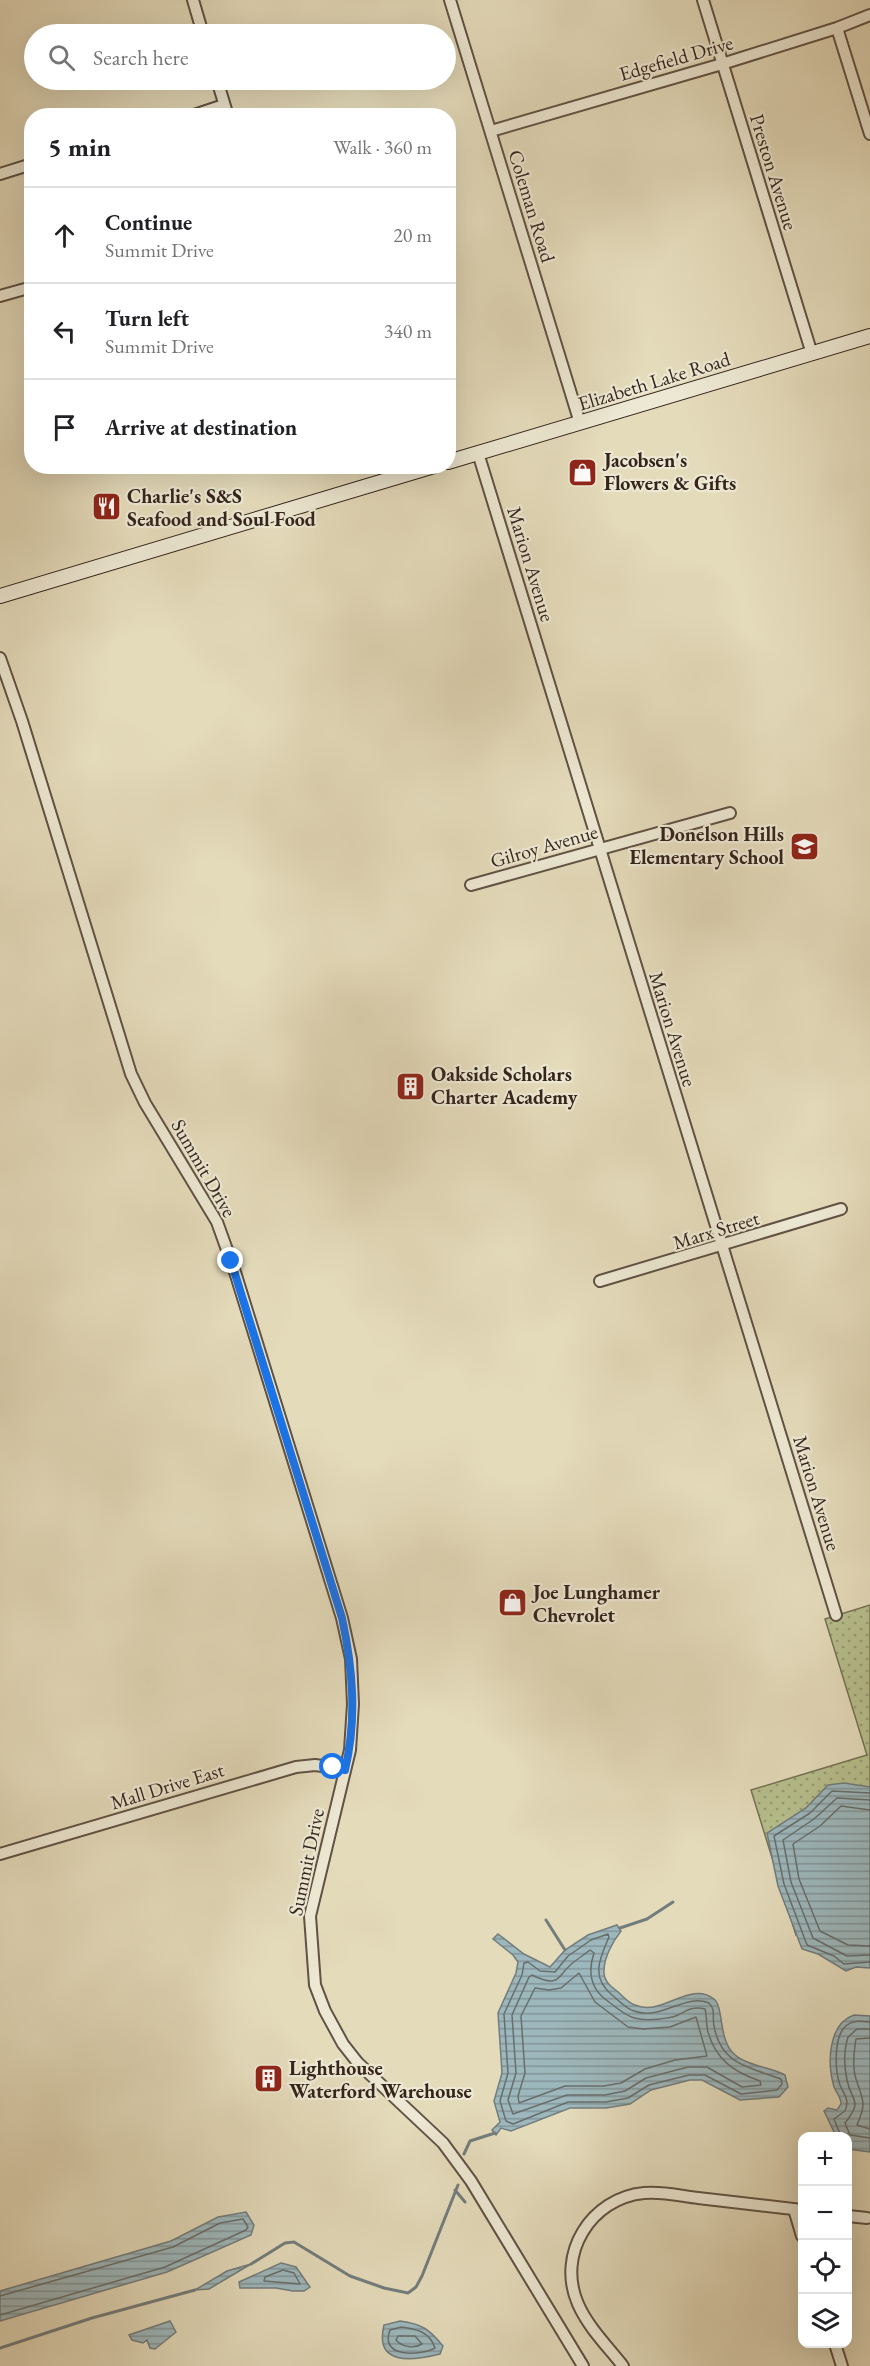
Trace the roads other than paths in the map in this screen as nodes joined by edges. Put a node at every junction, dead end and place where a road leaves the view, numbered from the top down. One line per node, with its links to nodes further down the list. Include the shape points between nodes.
1 (193, 0): 5 (street)
2 (450, 0): 10 (street, Coleman Road)
3 (703, 0): 7 (street, Preston Avenue)
4 (870, 15): 6 (street, Edgefield Drive)
5 (200, 24)
6 (837, 28): 7 (street, Edgefield Drive); 11 (street)
7 (722, 64): 10 (street, Edgefield Drive); 17 (street, Preston Avenue)
8 (220, 90): 9 (street)
9 (225, 108)
10 (491, 131): 18 (street, Coleman Road)
11 (870, 134)
12 (24, 166): 13 (street)
13 (0, 174)
14 (24, 289): 15 (street)
15 (0, 296)
16 (870, 336): 17 (main road, Elizabeth Lake Road)
17 (812, 354): 18 (main road, Elizabeth Lake Road)
18 (580, 423): 19 (main road, Elizabeth Lake Road)
19 (478, 453): 20 (main road, Elizabeth Lake Road); 25 (street, Marion Avenue)
20 (456, 460)
21 (407, 474): 22 (main road)
22 (0, 596)
23 (0, 658): 31 (street, Summit Drive, via 131,1074 217,1222 316,1533 351,1659 353,1704)
24 (730, 813): 25 (street, Gilroy Avenue)
25 (600, 849): 26 (street, Gilroy Avenue); 28 (street, Marion Avenue)
26 (471, 885)
27 (841, 1209): 28 (street, Marx Street)
28 (721, 1247): 29 (street, Marx Street); 30 (street, Marion Avenue)
29 (600, 1281)
30 (836, 1615)
31 (345, 1770): 32 (street, Mall Drive East, via 315,1765 296,1767); 37 (street, Summit Drive, via 310,1917 315,1985 325,2011 358,2063 450,2152 502,2229)
32 (0, 1854)
33 (798, 2210): 38 (street, via 648,2193 617,2200 597,2214 581,2233 574,2250 572,2285 584,2316)
34 (852, 2216): 35 (street)
35 (867, 2218)
36 (837, 2348): 39 (street)
37 (584, 2366)
38 (623, 2366)
39 (842, 2366)

